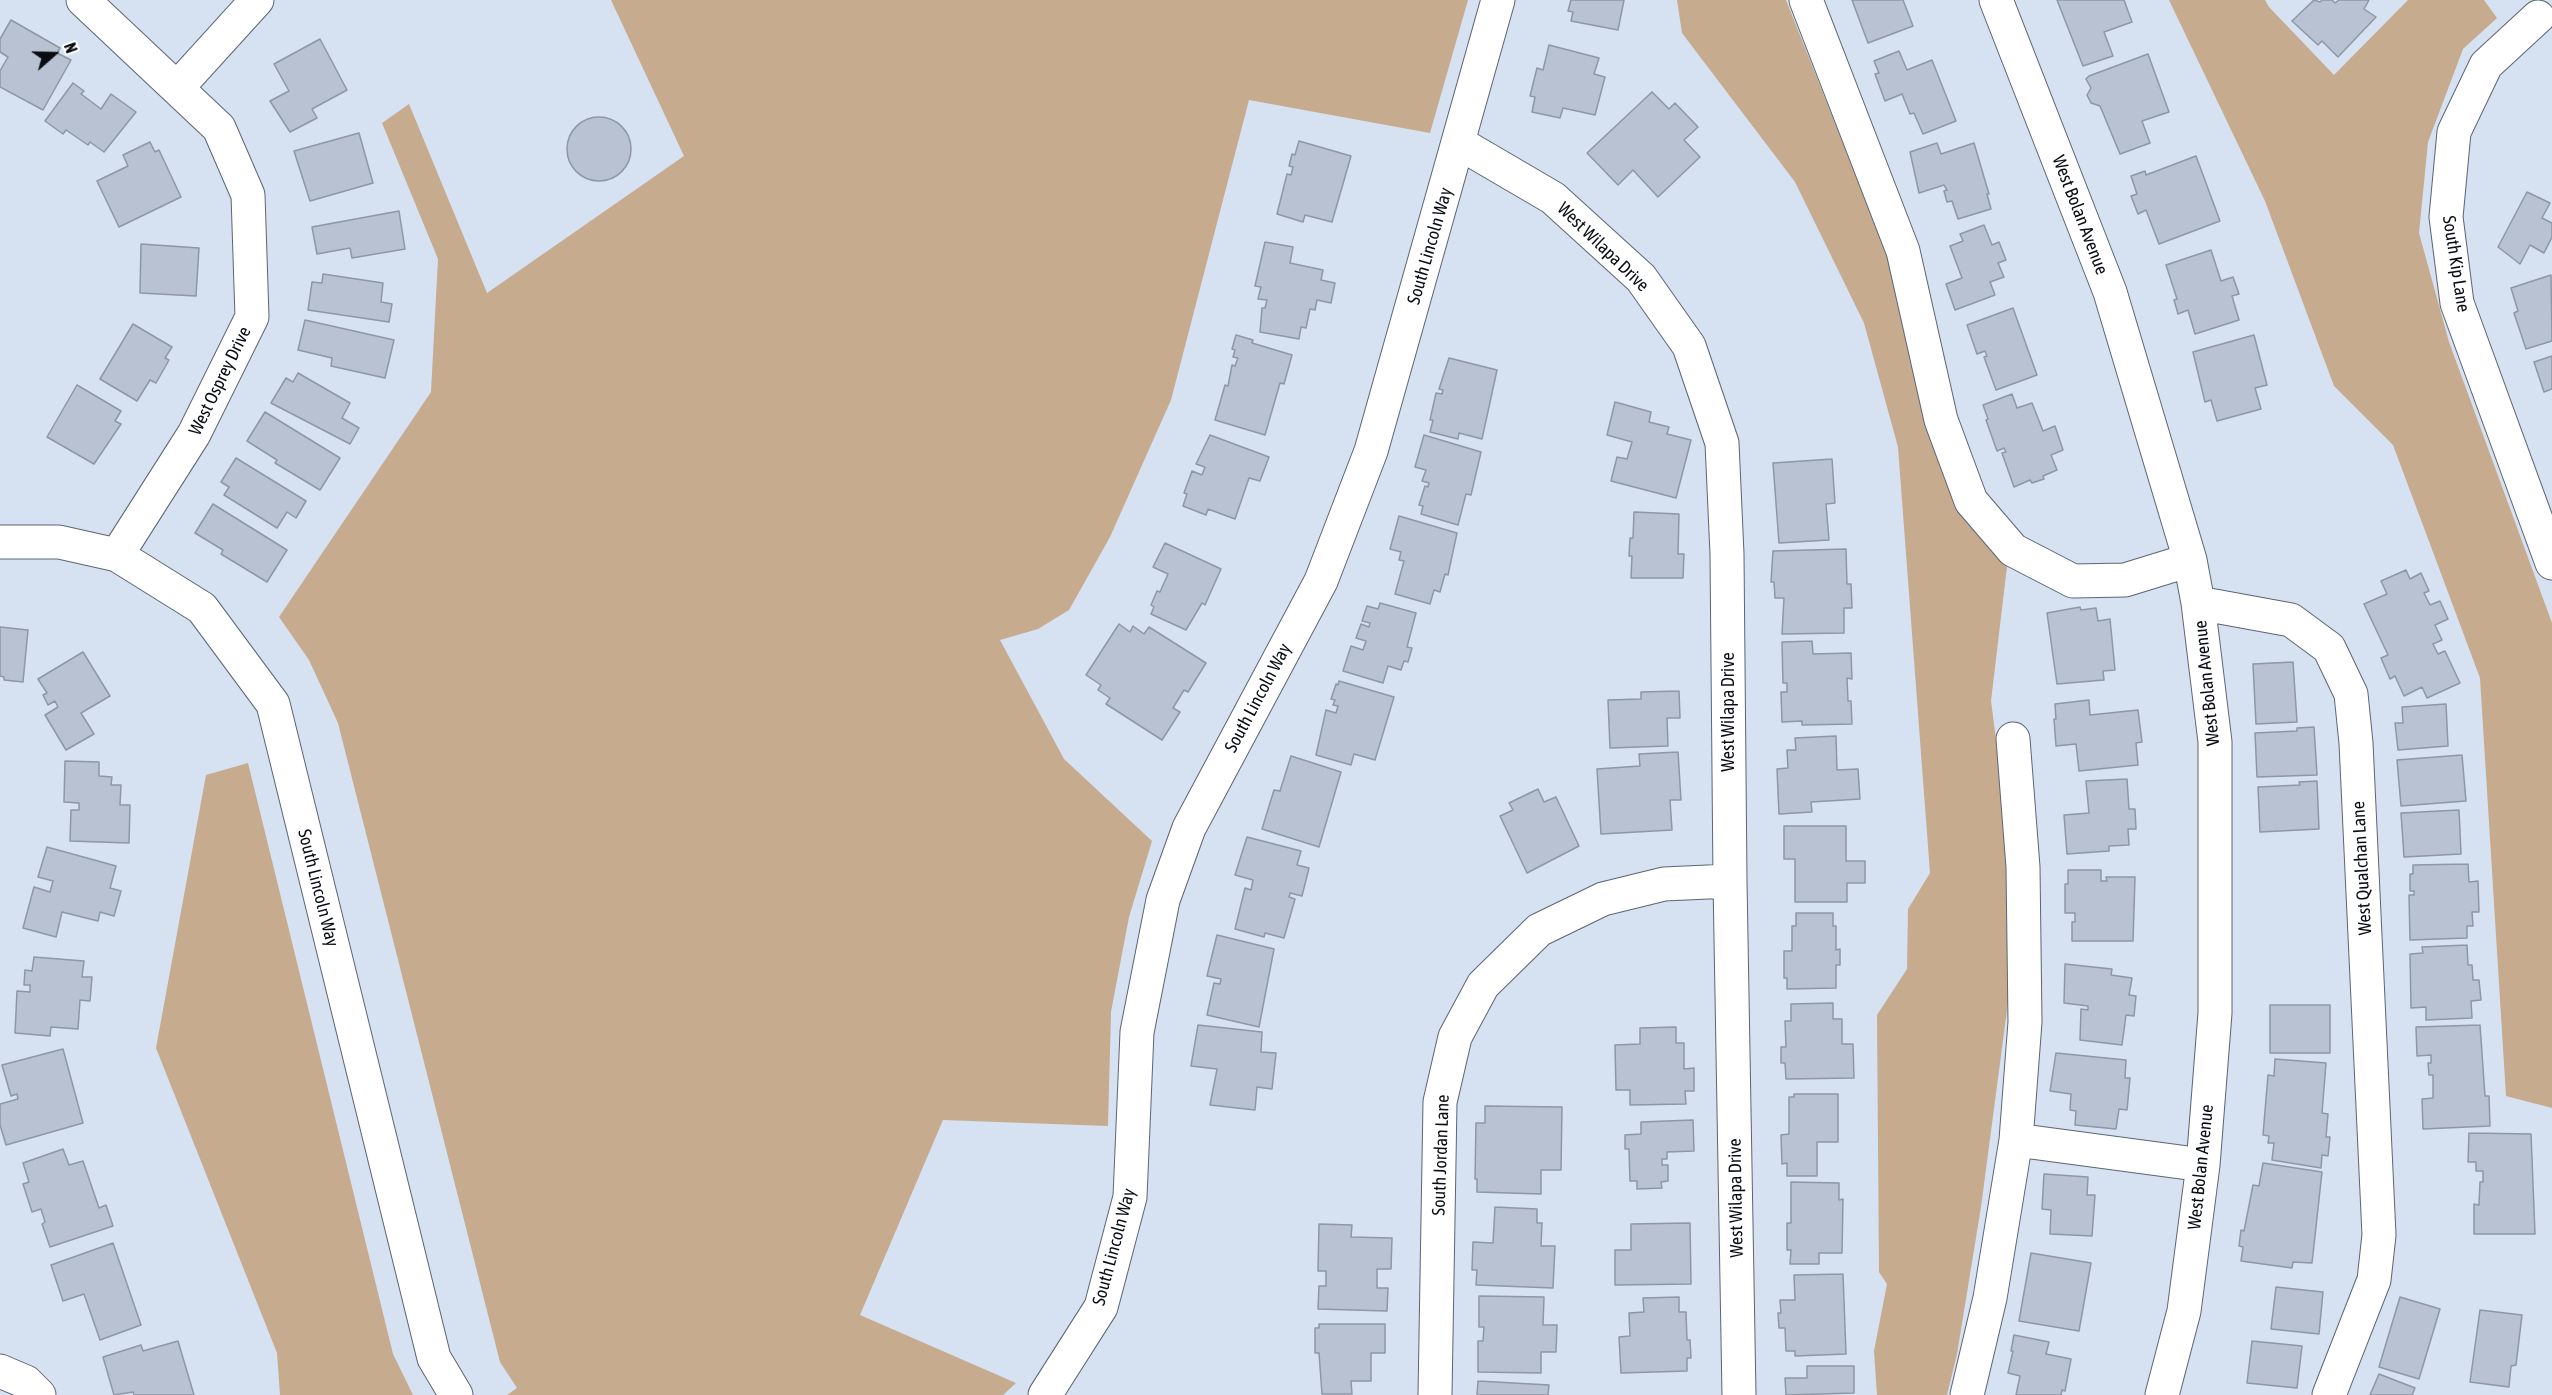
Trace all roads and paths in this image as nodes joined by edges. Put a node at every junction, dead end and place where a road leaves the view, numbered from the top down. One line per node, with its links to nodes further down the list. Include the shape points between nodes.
1 (83, 0): 7 (street, West Osprey Drive)
2 (257, 0): 7 (street)
3 (1498, 0): 8 (street, South Lincoln Way)
4 (1806, 0): 11 (street, via 1903,251 1941,420 1971,501 2013,550 2073,581 2125,580)
5 (1996, 0): 11 (street, West Bolan Avenue, via 2110,292)
6 (2539, 19): 12 (street, South Kip Lane, via 2486,65 2454,132 2446,217 2457,303)
7 (177, 88): 10 (street, West Osprey Drive, via 219,128 248,195 252,317 194,434)
8 (1459, 143): 15 (street, West Wilapa Drive, via 1553,198 1641,278 1689,346 1722,442); 21 (street, South Lincoln Way, via 1371,451 1321,581 1189,828 1163,900 1137,1032 1130,1197 1101,1307)
9 (0, 542): 10 (street, South Lincoln Way, via 59,542)
10 (117, 555): 20 (street, South Lincoln Way, via 202,608 273,704 434,1358)
11 (2190, 560): 13 (street, West Bolan Avenue)
12 (2552, 563)
13 (2198, 603): 17 (street, West Bolan Avenue, via 2216,742 2215,1013); 26 (street, West Qualchan Lane, via 2291,620 2329,648 2351,694 2379,1235 2374,1280)
14 (2013, 739): 16 (street, via 2023,867 2025,1022)
15 (1730, 881): 22 (street, South Jordan Lane, via 1664,884 1603,899 1539,930 1483,985 1455,1037 1440,1102); 23 (street, West Wilapa Drive)
16 (2016, 1140): 17 (street); 24 (street, via 1990,1298)
17 (2203, 1165): 25 (street, West Bolan Avenue, via 2184,1311)
18 (0, 1371): 19 (street, via 26,1382)
19 (39, 1395)
20 (456, 1395)
21 (1045, 1395)
22 (1435, 1395)
23 (1739, 1395)
24 (1967, 1395)
25 (2162, 1395)
26 (2329, 1395)

